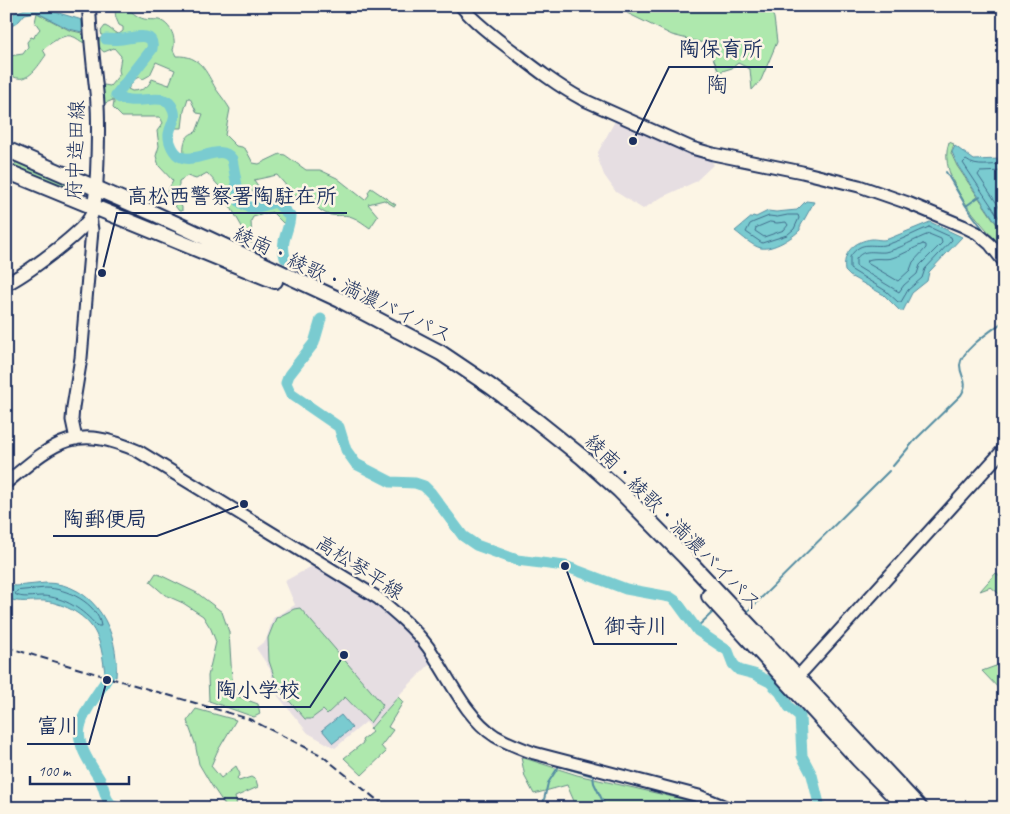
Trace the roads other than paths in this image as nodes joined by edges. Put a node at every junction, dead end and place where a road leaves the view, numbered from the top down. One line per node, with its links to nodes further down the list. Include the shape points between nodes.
1 (89, 6): 5 (main road, 府中造田線, via 97,98)
2 (461, 6): 7 (street, via 487,31 564,90 582,99 692,148 859,186 908,203 977,233)
3 (6, 149): 5 (highway, 綾南・綾歌・満濃バイパス)
4 (6, 171): 6 (highway, 綾南・綾歌・満濃バイパス)
5 (96, 189): 6 (main road, 府中造田線); 8 (highway, 綾南・綾歌・満濃バイパス, via 153,213)
6 (91, 212): 8 (highway, 綾南・綾歌・満濃バイパス); 9 (main road, 府中造田線, via 77,231 49,255); 10 (street, via 81,358 72,420)
7 (1004, 262)
8 (263, 270): 13 (highway, 綾南・綾歌・満濃バイパス, via 338,304 436,361 537,426)
9 (6, 284)
10 (76, 439): 12 (street, 高松琴平線, via 50,448); 15 (street, 高松琴平線, via 107,439 138,451 378,598 398,614 426,645 469,709 494,735 534,753 699,796)
11 (1004, 449): 13 (street)
12 (6, 483)
13 (794, 680): 14 (highway, 綾南・綾歌・満濃バイパス, via 858,759)
14 (909, 806)
15 (728, 808)

